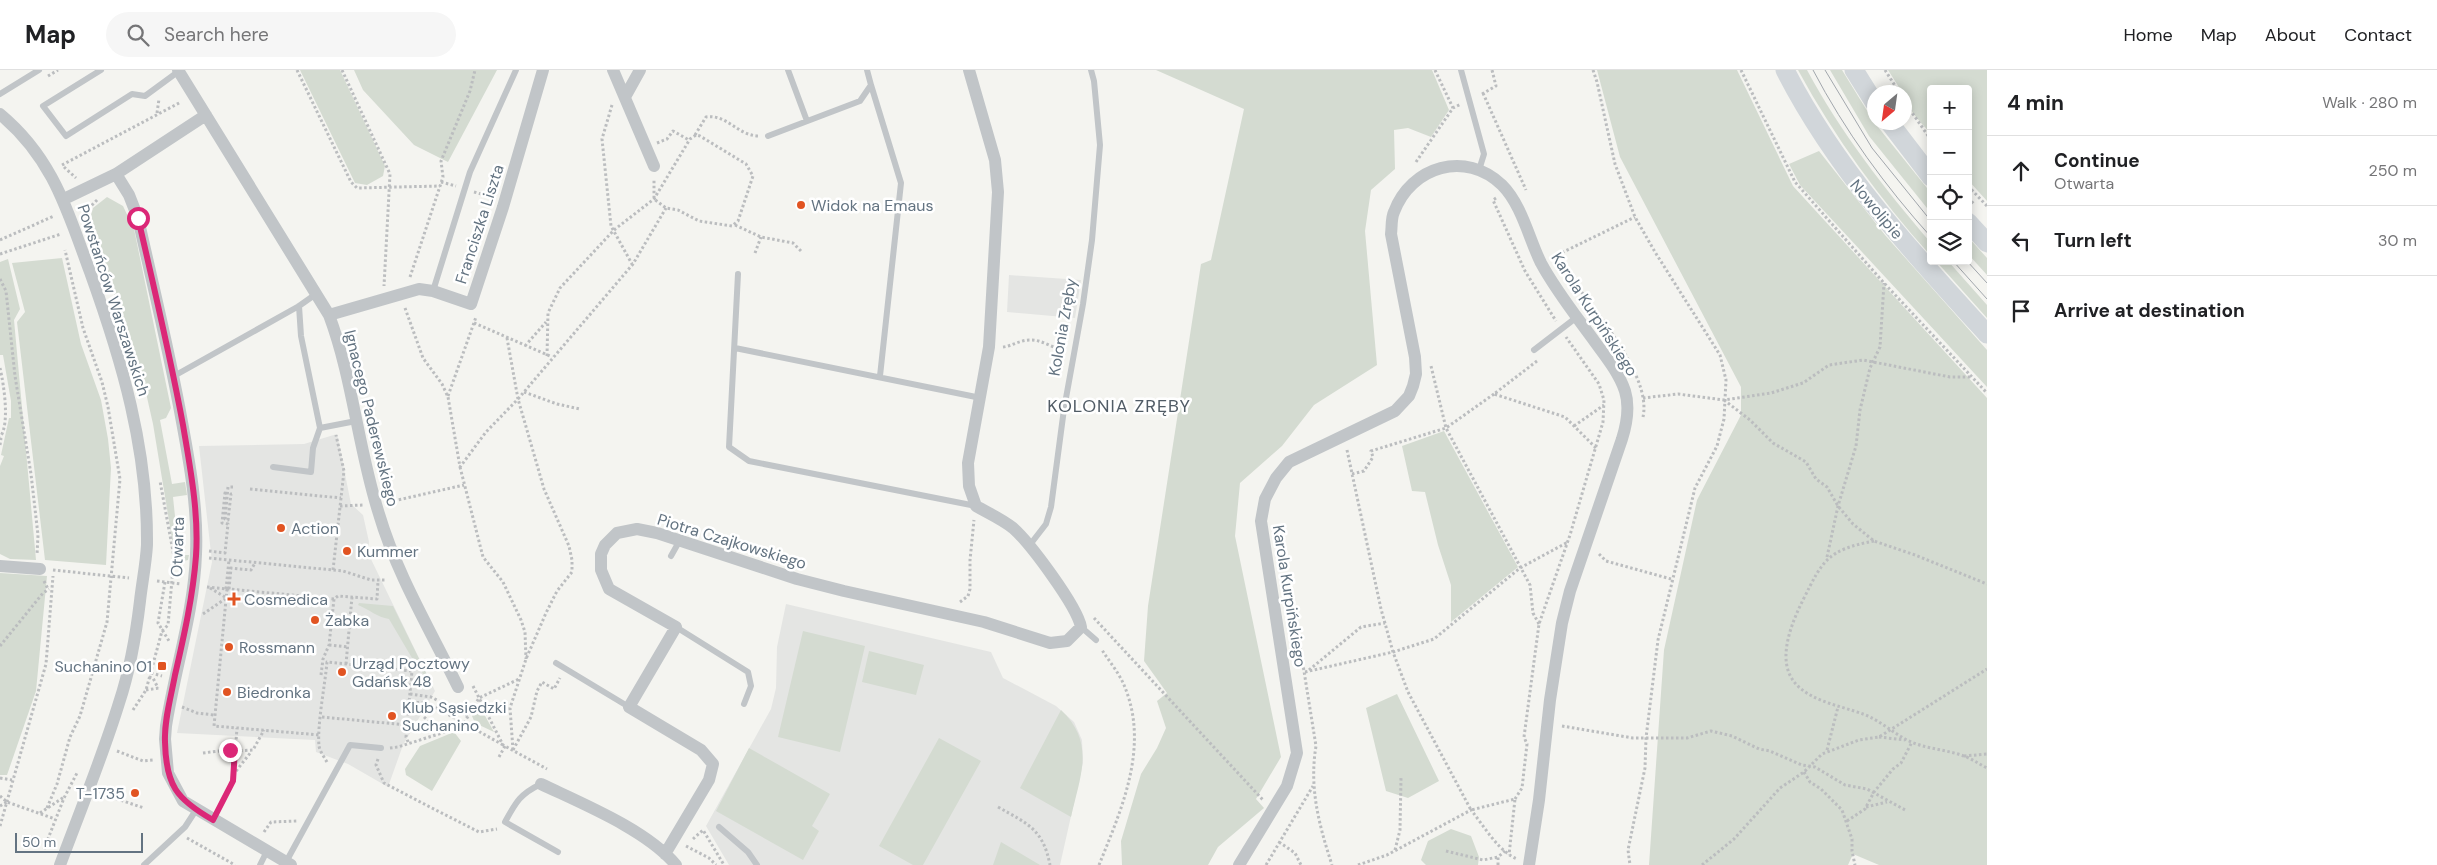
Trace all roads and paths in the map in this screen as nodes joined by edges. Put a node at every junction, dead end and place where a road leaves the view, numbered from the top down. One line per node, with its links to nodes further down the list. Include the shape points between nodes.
1 (39, 70): 28 (lane)
2 (101, 70): 22 (lane, via 43,106 66,136 132,94 145,96)
3 (298, 70): 47 (path, via 351,182 357,188)
4 (342, 70): 47 (path, via 387,164)
5 (475, 70): 48 (path, via 470,91 441,160 443,177)
6 (516, 70): 77 (lane, via 470,172)
7 (543, 70): 77 (street, Franciszka Liszta, via 471,304)
8 (613, 70): 30 (street)
9 (640, 70): 30 (street)
10 (788, 70): 34 (lane)
11 (867, 70): 23 (lane)
12 (969, 70): 91 (street, via 998,179)
13 (1091, 70): 94 (lane, Kolonia Zręby, via 1100,144 1092,240)
14 (1436, 70): 43 (path, via 1453,108)
15 (1461, 70): 44 (lane, via 1484,154)
16 (1492, 70): 25 (path)
17 (1593, 70): 57 (path, via 1615,164)
18 (1741, 70): 75 (path, via 1795,182)
19 (1785, 70): 86 (main road, Nowolipie, via 1822,135 1858,187)
20 (1854, 70): 26 (main road)
21 (1885, 70): 24 (path)
22 (179, 71): 29 (street, Ignacego Paderewskiego)
23 (872, 85): 34 (lane, via 860,101); 101 (lane, via 901,183)
24 (1895, 85)
25 (1496, 86)
26 (1867, 91)
27 (1483, 93): 51 (path)
28 (0, 94)
29 (194, 96): 33 (street, Ignacego Paderewskiego); 41 (path)
30 (625, 98): 42 (street); 60 (path, via 612,103 602,139)
31 (1912, 113): 36 (path)
32 (0, 114): 52 (street, Powstańców Warszawskich, via 47,166)
33 (206, 116): 45 (street); 79 (street, Ignacego Paderewskiego)
34 (807, 121): 38 (lane)
35 (1895, 130): 46 (main road)
36 (1927, 134)
37 (695, 135): 38 (path, via 706,117 714,116 723,118 748,135); 39 (path); 58 (path, via 746,164 752,171 752,181)
38 (768, 136)
39 (689, 140): 40 (path, via 673,131 662,142); 53 (path)
40 (653, 143)
41 (62, 165)
42 (654, 166): 53 (path)
43 (1413, 166)
44 (1479, 170): 71 (street, Karola Kurpińskiego, via 1502,186 1516,206); 119 (street, Karola Kurpińskiego, via 1454,165 1428,172 1398,202 1391,234 1416,374 1409,396 1395,411)
45 (116, 174): 52 (street); 100 (street, Otwarta, via 138,218)
46 (1929, 175)
47 (389, 186): 48 (path); 76 (path)
48 (440, 186): 78 (path)
49 (1972, 190): 54 (path)
50 (1495, 192): 85 (path, via 1499,195 1493,200 1525,271)
51 (1528, 194)
52 (64, 199): 283 (street, Powstańców Warszawskich, via 126,383 146,491 147,547 136,635 120,701)
53 (654, 199): 55 (path); 60 (path)
54 (1987, 206)
55 (666, 208): 58 (path, via 708,224); 72 (path)
56 (56, 215): 62 (path)
57 (1635, 217): 70 (path); 110 (path, via 1720,355 1726,380)
58 (735, 225): 61 (path)
59 (1972, 226): 64 (main road)
60 (614, 230): 72 (path); 84 (path, via 560,288)
61 (761, 237): 67 (path, via 793,243); 69 (path)
62 (0, 240)
63 (64, 240): 68 (path, via 63,233)
64 (1987, 243)
65 (65, 247): 254 (path, via 83,328 108,407 120,480 107,622 80,716)
66 (1552, 247): 70 (path)
67 (801, 251)
68 (0, 254)
69 (755, 254)
70 (1556, 256): 71 (path); 108 (path, via 1625,354 1638,376)
71 (1541, 263): 83 (street, Karola Kurpińskiego)
72 (633, 264): 96 (path)
73 (738, 274): 92 (lane)
74 (0, 280): 153 (path, via 6,291 14,376 28,449 38,535)
75 (1884, 283): 98 (path, via 1881,342); 102 (path)
76 (384, 285)
77 (433, 291): 78 (street, Franciszka Liszta, via 418,289)
78 (404, 292): 82 (street, Franciszka Liszta)
79 (316, 294): 81 (lane); 82 (street, Ignacego Paderewskiego)
80 (404, 305): 106 (path, via 423,358)
81 (299, 306): 100 (lane); 117 (lane, via 301,336)
82 (329, 315): 114 (street, Ignacego Paderewskiego, via 340,343)
83 (1577, 317): 85 (lane); 142 (street, Karola Kurpińskiego, via 1608,360 1624,388 1628,403 1622,439)
84 (547, 321): 90 (path); 95 (path)
85 (1561, 330): 88 (path); 93 (lane)
86 (1987, 334)
87 (507, 338): 90 (path); 106 (path, via 474,323); 109 (path)
88 (1567, 338): 89 (path); 111 (path, via 1599,384)
89 (1560, 344)
90 (525, 346): 95 (path)
91 (990, 347): 94 (path, via 1035,340); 107 (street)
92 (736, 348): 101 (lane); 134 (lane, via 729,447 749,461)
93 (1534, 350)
94 (1074, 352): 141 (lane, Kolonia Zręby, via 1051,507 1046,524)
95 (548, 356): 96 (path)
96 (552, 357): 103 (path)
97 (1538, 360): 105 (path)
98 (1874, 361): 102 (path, via 1950,377); 110 (path, via 1829,366 1789,388); 135 (path, via 1860,410 1856,446)
99 (0, 368): 120 (path, via 5,416)
100 (174, 376): 256 (street, Otwarta, via 190,465 197,529 186,628 165,740 168,773 175,790)
101 (880, 376): 107 (lane)
102 (1972, 377): 104 (path)
103 (524, 392): 109 (path); 112 (path)
104 (1987, 393)
105 (1494, 394): 116 (path, via 1565,417); 118 (path)
106 (448, 396): 124 (path)
107 (981, 398): 134 (street, via 968,464 969,486)
108 (1644, 398): 110 (path, via 1678,394); 113 (path)
109 (518, 400): 124 (path, via 486,432); 183 (path, via 544,489 572,560 572,572 557,591)
110 (1724, 400): 135 (path, via 1773,442 1806,462); 158 (path, via 1724,419 1717,446 1695,488)
111 (1604, 404): 116 (path); 122 (path)
112 (580, 409)
113 (1643, 418)
114 (356, 421): 115 (lane); 193 (street, Ignacego Paderewskiego, via 389,548)
115 (333, 425): 117 (lane); 131 (path, via 344,471)
116 (1574, 426): 122 (path)
117 (320, 428): 123 (lane, via 313,448 312,472)
118 (1446, 428): 125 (path, via 1371,451 1373,458 1364,471); 152 (path)
119 (1344, 435): 125 (path); 292 (street, Karola Kurpińskiego, via 1289,462 1265,499 1261,521 1297,753 1287,786)
120 (1, 438): 121 (path)
121 (0, 445)
122 (1597, 449): 139 (path)
123 (273, 467)
124 (460, 467): 126 (path)
125 (1352, 474): 171 (path)
126 (464, 485): 132 (path); 183 (path, via 483,558 503,582 521,620)
127 (233, 487): 129 (path, via 228,487)
128 (250, 489): 131 (path)
129 (227, 494): 130 (path, via 224,519 228,520 231,494); 143 (path, via 224,493 222,523 228,524 226,553)
130 (234, 494)
131 (341, 498): 133 (path)
132 (387, 502)
133 (340, 506): 136 (path); 155 (path)
134 (976, 506): 141 (street, via 1013,528); 170 (path, via 970,589 968,596)
135 (1838, 506): 138 (path); 147 (path)
136 (352, 507)
137 (680, 540): 145 (lane); 170 (street, Piotra Czajkowskiego, via 798,579); 173 (street, Piotra Czajkowskiego, via 637,528 626,530 605,545 601,564 609,589)
138 (1874, 541): 147 (path, via 1852,545); 162 (path)
139 (1568, 542): 142 (path); 152 (path); 172 (path)
140 (1602, 545): 144 (path)
141 (1029, 546): 174 (street, via 1072,607)
142 (1585, 547): 282 (street, Karola Kurpińskiego, via 1570,591 1555,660)
143 (208, 551)
144 (1599, 554): 149 (path); 158 (path, via 1606,561)
145 (671, 556)
146 (212, 558): 148 (path)
147 (1827, 558): 200 (path, via 1795,617 1785,656 1789,673 1799,688)
148 (229, 560): 150 (path); 167 (path)
149 (1597, 560)
150 (255, 563): 155 (path); 165 (path, via 251,570 231,568)
151 (0, 566): 153 (street)
152 (1520, 568): 172 (path, via 1530,585 1533,614); 182 (path, via 1434,639)
153 (38, 569): 163 (path)
154 (53, 570): 163 (path)
155 (333, 570): 159 (path)
156 (60, 571): 157 (path)
157 (78, 573)
158 (1671, 579): 215 (path, via 1658,640)
159 (378, 580): 160 (path); 166 (path, via 377,599)
160 (386, 580)
161 (165, 582): 178 (path, via 158,622)
162 (1987, 584)
163 (50, 588): 180 (path); 240 (path, via 46,664)
164 (209, 588): 167 (path)
165 (228, 589): 168 (path); 208 (path, via 214,726)
166 (352, 597): 168 (path, via 338,596); 181 (path)
167 (225, 598): 169 (path); 198 (path, via 214,716)
168 (334, 599): 179 (path)
169 (210, 609)
170 (951, 614): 174 (street, Piotra Czajkowskiego, via 1058,644 1067,641)
171 (1385, 623): 182 (path); 187 (path, via 1361,627)
172 (1539, 624): 248 (path, via 1524,737 1527,744 1522,788)
173 (676, 627): 197 (lane, via 748,672 751,686); 199 (street)
174 (1081, 627): 176 (lane)
175 (1106, 632): 247 (path)
176 (1096, 640): 291 (path, via 1124,684 1136,731 1129,776)
177 (1299, 640): 187 (path)
178 (171, 644)
179 (329, 645): 181 (path); 188 (path)
180 (0, 646)
181 (348, 647): 185 (path)
182 (1393, 652): 187 (path); 257 (path, via 1408,692)
183 (526, 659): 191 (path)
184 (556, 663): 199 (lane)
185 (346, 664): 194 (path, via 412,671); 202 (path, via 327,662)
186 (1987, 669): 209 (path)
187 (1307, 671): 242 (path, via 1316,746)
188 (321, 675)
189 (150, 677): 192 (path)
190 (561, 677): 224 (path, via 554,689 542,682 536,691 530,717)
191 (520, 678): 195 (path); 224 (path, via 509,712)
192 (155, 682)
193 (458, 687): 195 (path, via 472,684)
194 (410, 694): 196 (path); 201 (path, via 431,697)
195 (479, 698): 201 (path); 219 (path)
196 (409, 702): 205 (path, via 427,703); 206 (path)
197 (744, 704)
198 (180, 706)
199 (630, 707): 280 (street, via 701,750 713,764 710,780)
200 (1838, 707): 209 (path, via 1864,714); 225 (path)
201 (468, 716): 205 (path)
202 (322, 717): 206 (path); 213 (path)
203 (424, 718): 211 (path)
204 (1562, 718): 207 (path)
205 (464, 723): 211 (path, via 460,729); 219 (path)
206 (407, 725): 218 (path)
207 (1562, 726): 212 (path); 215 (path)
208 (237, 728): 210 (path); 222 (path)
209 (1892, 729): 214 (path); 216 (path)
210 (264, 730): 213 (path); 223 (path)
211 (442, 733): 218 (path)
212 (1561, 734)
213 (320, 735): 220 (path)
214 (1879, 737): 216 (path); 225 (path)
215 (1646, 738): 233 (path, via 1687,738 1711,731); 298 (path, via 1645,768 1628,850)
216 (1906, 740): 217 (path)
217 (1912, 742): 230 (path); 243 (path, via 1901,763)
218 (409, 744): 221 (path)
219 (504, 745): 224 (path); 231 (path)
220 (319, 747)
221 (381, 748): 264 (path, via 376,765 384,783 479,832 496,830); 281 (lane, via 350,745)
222 (235, 750): 223 (path); 227 (path); 237 (path)
223 (253, 750): 237 (path)
224 (513, 750): 236 (path)
225 (1827, 751): 233 (path)
226 (120, 752): 229 (path)
227 (202, 753)
228 (1987, 754): 230 (path)
229 (130, 756)
230 (1963, 756): 234 (path)
231 (499, 757)
232 (81, 766): 246 (path)
233 (1810, 766): 235 (path); 243 (path, via 1845,785)
234 (1987, 768)
235 (1804, 772): 263 (path, via 1810,782 1842,810); 299 (path, via 1780,788 1734,839)
236 (555, 774)
237 (233, 775): 261 (path)
238 (0, 778): 240 (path)
239 (1401, 778): 274 (path, via 1400,830)
240 (12, 780): 249 (path)
241 (541, 784): 264 (lane, via 518,799); 280 (street, via 633,832 658,847)
242 (1313, 786): 270 (path); 295 (path, via 1323,839)
243 (1874, 792): 250 (path); 253 (path)
244 (100, 793): 255 (path)
245 (0, 796): 249 (path)
246 (65, 796): 254 (path); 260 (path)
247 (1258, 796)
248 (1515, 799): 257 (path); 278 (path)
249 (7, 802): 251 (path); 259 (path); 265 (path)
250 (1887, 802): 253 (path); 258 (path)
251 (0, 806)
252 (998, 807): 290 (path, via 1034,828 1046,846)
253 (1866, 807): 263 (path)
254 (47, 808): 259 (path)
255 (144, 808)
256 (196, 810): 261 (street, Otwarta); 267 (lane)
257 (1471, 810): 274 (path); 276 (path)
258 (1907, 811)
259 (39, 813): 260 (path)
260 (55, 819): 272 (path)
261 (213, 820): 273 (street, Otwarta)
262 (300, 821): 269 (path, via 271,822)
263 (1847, 821): 300 (path)
264 (505, 822): 277 (lane)
265 (0, 826)
266 (719, 827): 289 (lane, via 748,852)
267 (178, 833): 284 (lane); 285 (path)
268 (697, 834): 288 (path, via 703,830)
269 (261, 836)
270 (1279, 842): 293 (path); 294 (path, via 1295,852)
271 (686, 846): 287 (path)
272 (44, 849)
273 (268, 851): 281 (street, Otwarta); 286 (lane)
274 (1394, 851): 296 (path)
275 (1446, 851): 279 (path, via 1483,860)
276 (1505, 851): 278 (path); 279 (path)
277 (558, 852)
278 (1509, 854): 282 (path)
279 (1498, 858): 297 (path)
280 (668, 860)
281 (288, 863)
282 (1529, 864)
283 (60, 865)
284 (144, 865)
285 (236, 865)
286 (260, 865)
287 (716, 865)
288 (724, 865)
289 (757, 865)
290 (1050, 865)
291 (1099, 865)
292 (1239, 865)
293 (1266, 865)
294 (1301, 865)
295 (1332, 865)
296 (1358, 865)
297 (1498, 865)
298 (1630, 865)
299 (1702, 865)
300 (1855, 865)

